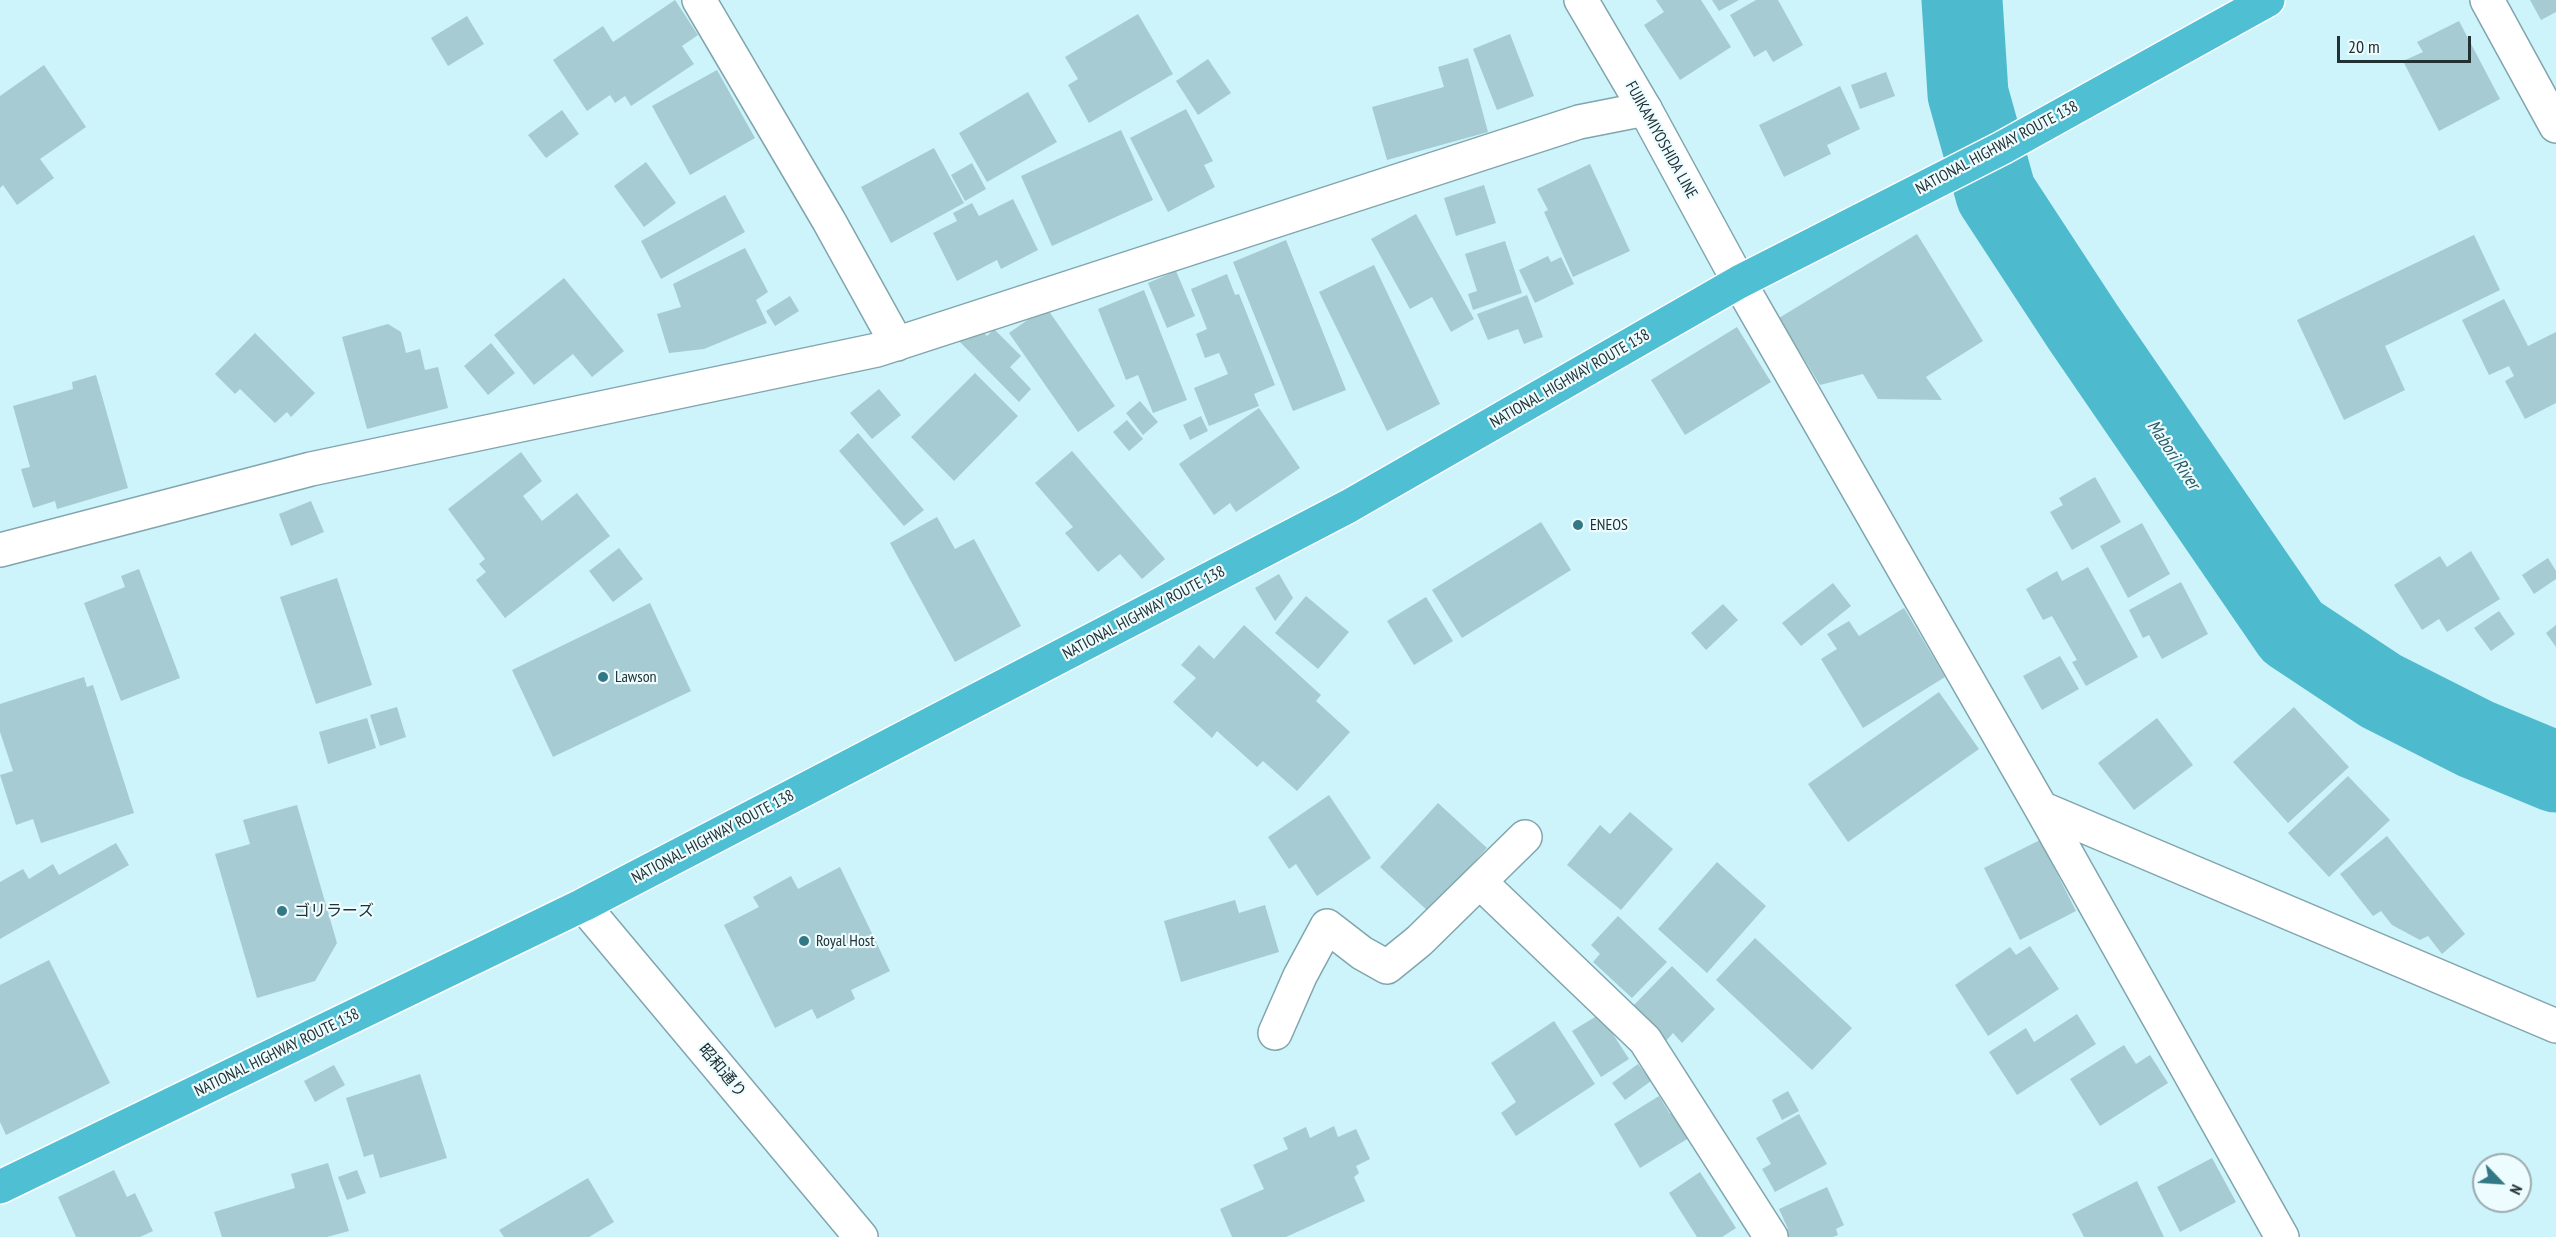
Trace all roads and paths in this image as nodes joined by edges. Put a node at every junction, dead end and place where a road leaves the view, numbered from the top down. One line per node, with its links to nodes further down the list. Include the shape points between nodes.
1 (699, 0): 8 (street)
2 (1581, 0): 5 (street, FUJIKAMIYOSHIDA LINE)
3 (2268, 0): 7 (highway, NATIONAL HIGHWAY ROUTE 138, via 2002,148)
4 (2487, 0): 6 (street)
5 (1645, 109): 7 (street, FUJIKAMIYOSHIDA LINE); 8 (street, via 1580,122)
6 (2556, 126)
7 (1738, 282): 10 (street, FUJIKAMIYOSHIDA LINE); 13 (highway, NATIONAL HIGHWAY ROUTE 138, via 1349,506)
8 (897, 344): 9 (street, via 311,469)
9 (0, 550)
10 (2041, 808): 14 (street); 19 (street, FUJIKAMIYOSHIDA LINE)
11 (1525, 837): 12 (street)
12 (1481, 883): 15 (street, via 1388,967 1327,926); 18 (street, via 1645,1040)
13 (584, 905): 16 (highway, NATIONAL HIGHWAY ROUTE 138); 17 (street, 昭和通り)
14 (2556, 1026)
15 (1275, 1033)
16 (0, 1187)
17 (861, 1237)
18 (1771, 1237)
19 (2282, 1237)

